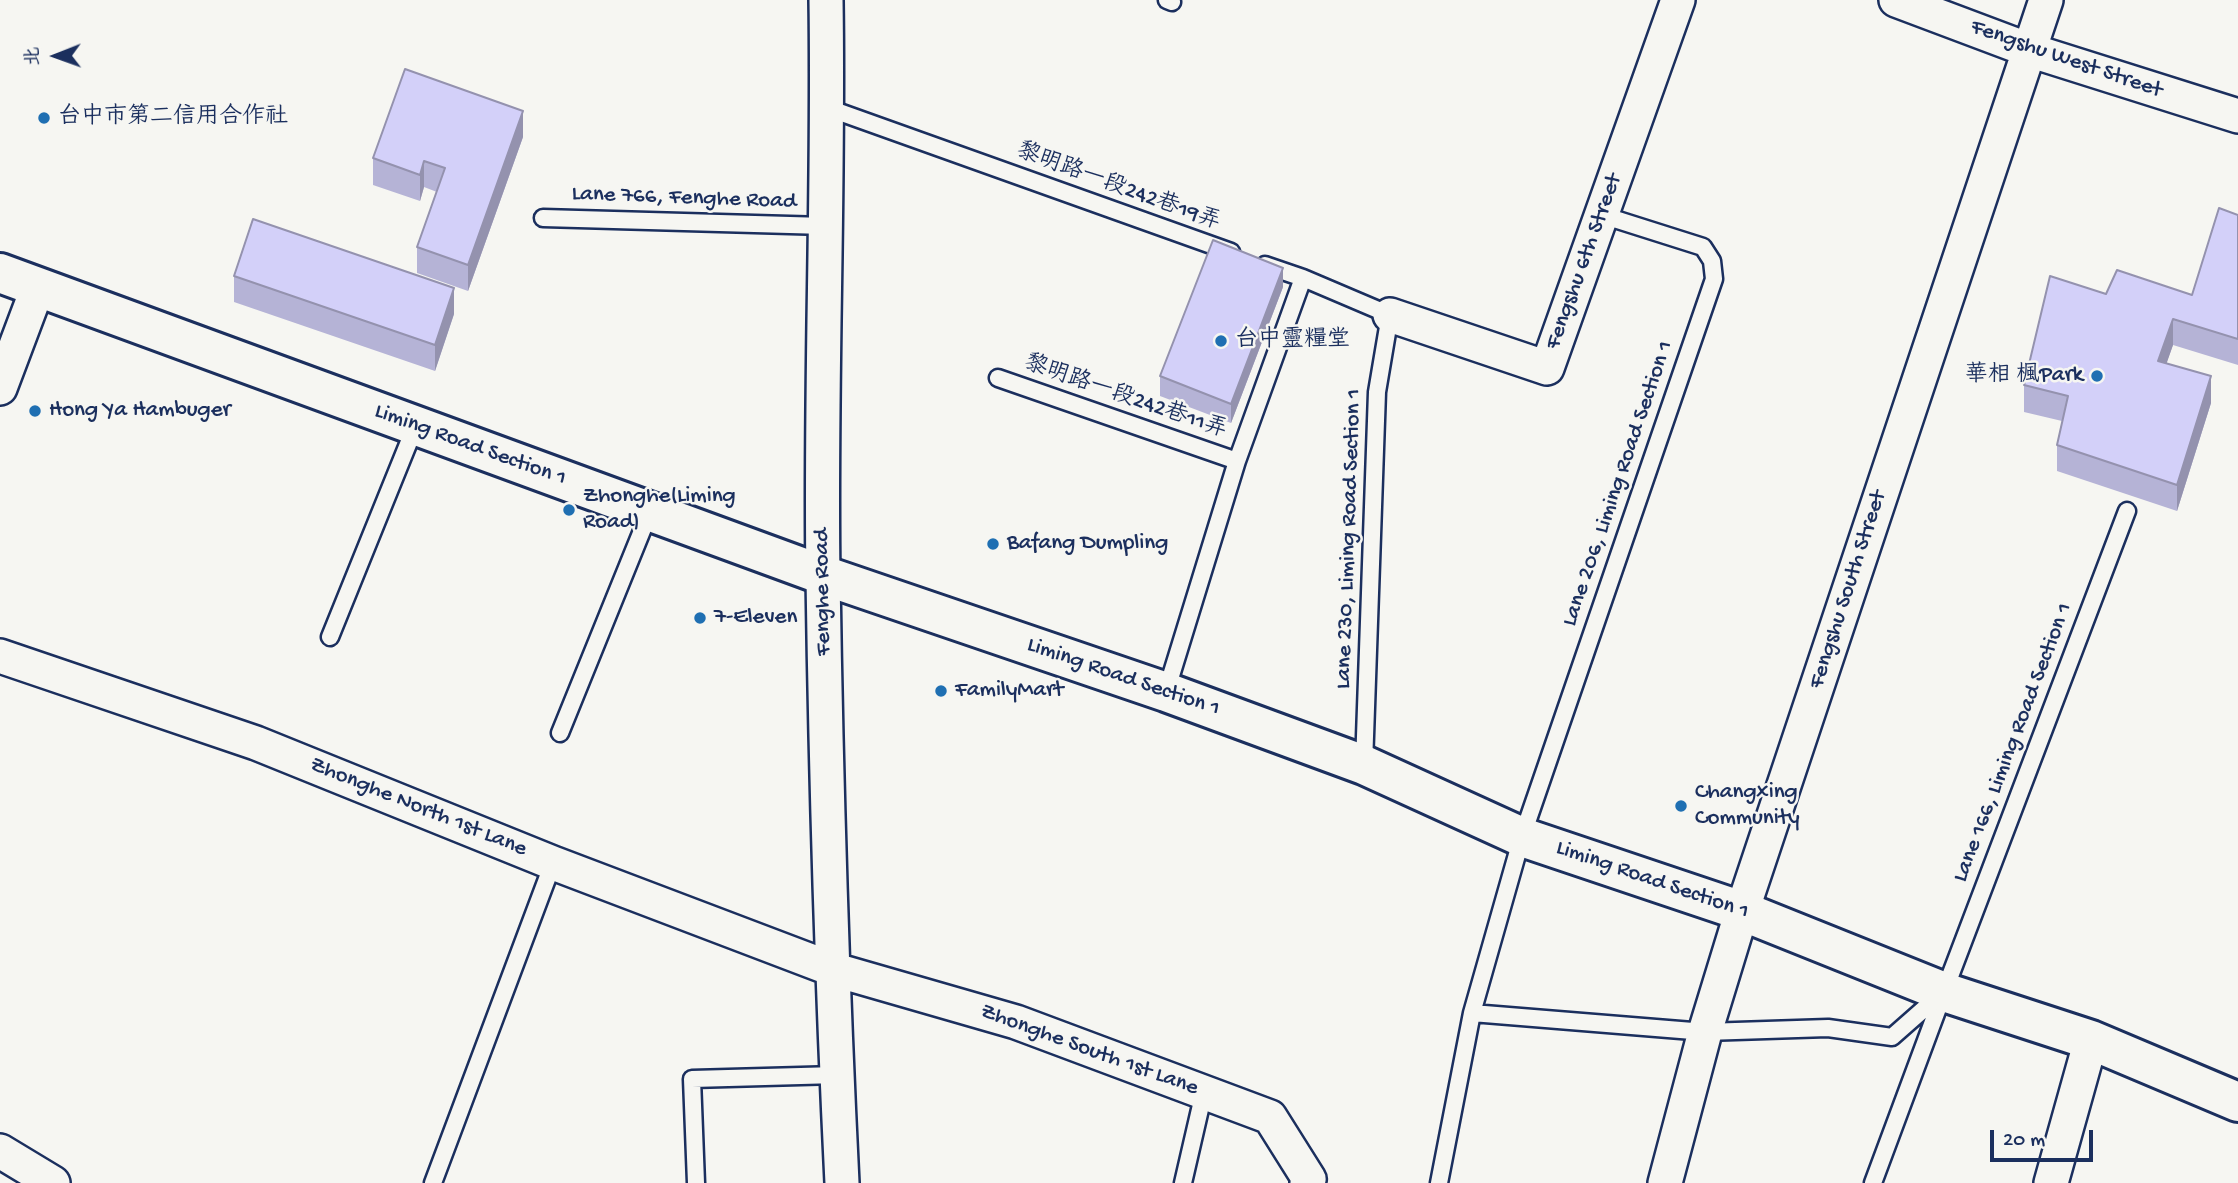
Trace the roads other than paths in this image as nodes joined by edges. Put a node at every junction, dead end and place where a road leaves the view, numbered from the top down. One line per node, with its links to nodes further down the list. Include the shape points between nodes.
1 (826, 0): 6 (street, Fenghe Road)
2 (1678, 0): 8 (street, Fengshu 6th Street)
3 (1896, 0): 5 (street, Fengshu West Street)
4 (2046, 0): 5 (street, Fengshu South Street)
5 (2029, 50): 7 (street, Fengshu West Street); 29 (street, Fengshu South Street)
6 (828, 108): 10 (street, Fenghe Road); 12 (lane, 黎明路一段242巷19弄)
7 (2238, 116)
8 (1602, 215): 14 (street, Fengshu 6th Street, via 1547,368); 27 (lane, Lane 206, Liming Road Section 1, via 1703,247 1712,261 1714,279)
9 (542, 218): 10 (lane, Lane 766, Fenghe Road)
10 (825, 226): 21 (street, Fenghe Road)
11 (0, 273): 13 (main road, Liming Road Section 1)
12 (1303, 278): 14 (lane, 黎明路一段242巷19弄); 18 (lane)
13 (38, 287): 16 (street); 17 (main road, Liming Road Section 1)
14 (1390, 315): 26 (lane, Lane 230, Liming Road Section 1, via 1377,392)
15 (998, 378): 18 (lane, 黎明路一段242巷11弄)
16 (0, 388)
17 (415, 427): 19 (main road, Liming Road Section 1); 22 (lane)
18 (1237, 461): 24 (lane)
19 (650, 511): 21 (main road, Liming Road Section 1); 25 (lane)
20 (2127, 511): 31 (lane, Lane 166, Liming Road Section 1)
21 (823, 575): 24 (main road, Liming Road Section 1); 30 (street, Fenghe Road)
22 (330, 637)
23 (0, 656): 28 (street, Zhonghe North 1st Lane, via 256,743)
24 (1166, 692): 26 (main road, Liming Road Section 1)
25 (560, 733)
26 (1364, 765): 27 (main road, Liming Road Section 1)
27 (1522, 836): 29 (main road, Liming Road Section 1); 32 (lane)
28 (553, 863): 30 (street, Zhonghe North 1st Lane); 40 (lane)
29 (1742, 911): 31 (main road, Liming Road Section 1); 33 (street, Fengshu South Street)
30 (832, 968): 35 (street, Fenghe Road); 36 (street, Zhonghe South 1st Lane, via 1016,1022)
31 (1944, 992): 33 (lane, via 1892,1037 1828,1028); 34 (main road, Liming Road Section 1); 47 (lane, Lane 166, Liming Road Section 1)
32 (1472, 1013): 33 (lane); 45 (lane)
33 (1705, 1032): 46 (street, Fengshu South Street)
34 (2091, 1040): 37 (main road, Liming Road Section 1); 48 (street)
35 (837, 1075): 41 (lane, via 692,1079); 42 (street, Fenghe Road)
36 (1204, 1093): 43 (lane); 44 (street, Zhonghe South 1st Lane, via 1270,1117)
37 (2238, 1102)
38 (0, 1152): 39 (street)
39 (53, 1183)
40 (433, 1183)
41 (696, 1183)
42 (842, 1183)
43 (1183, 1183)
44 (1307, 1183)
45 (1439, 1183)
46 (1665, 1183)
47 (1874, 1183)
48 (2051, 1183)

